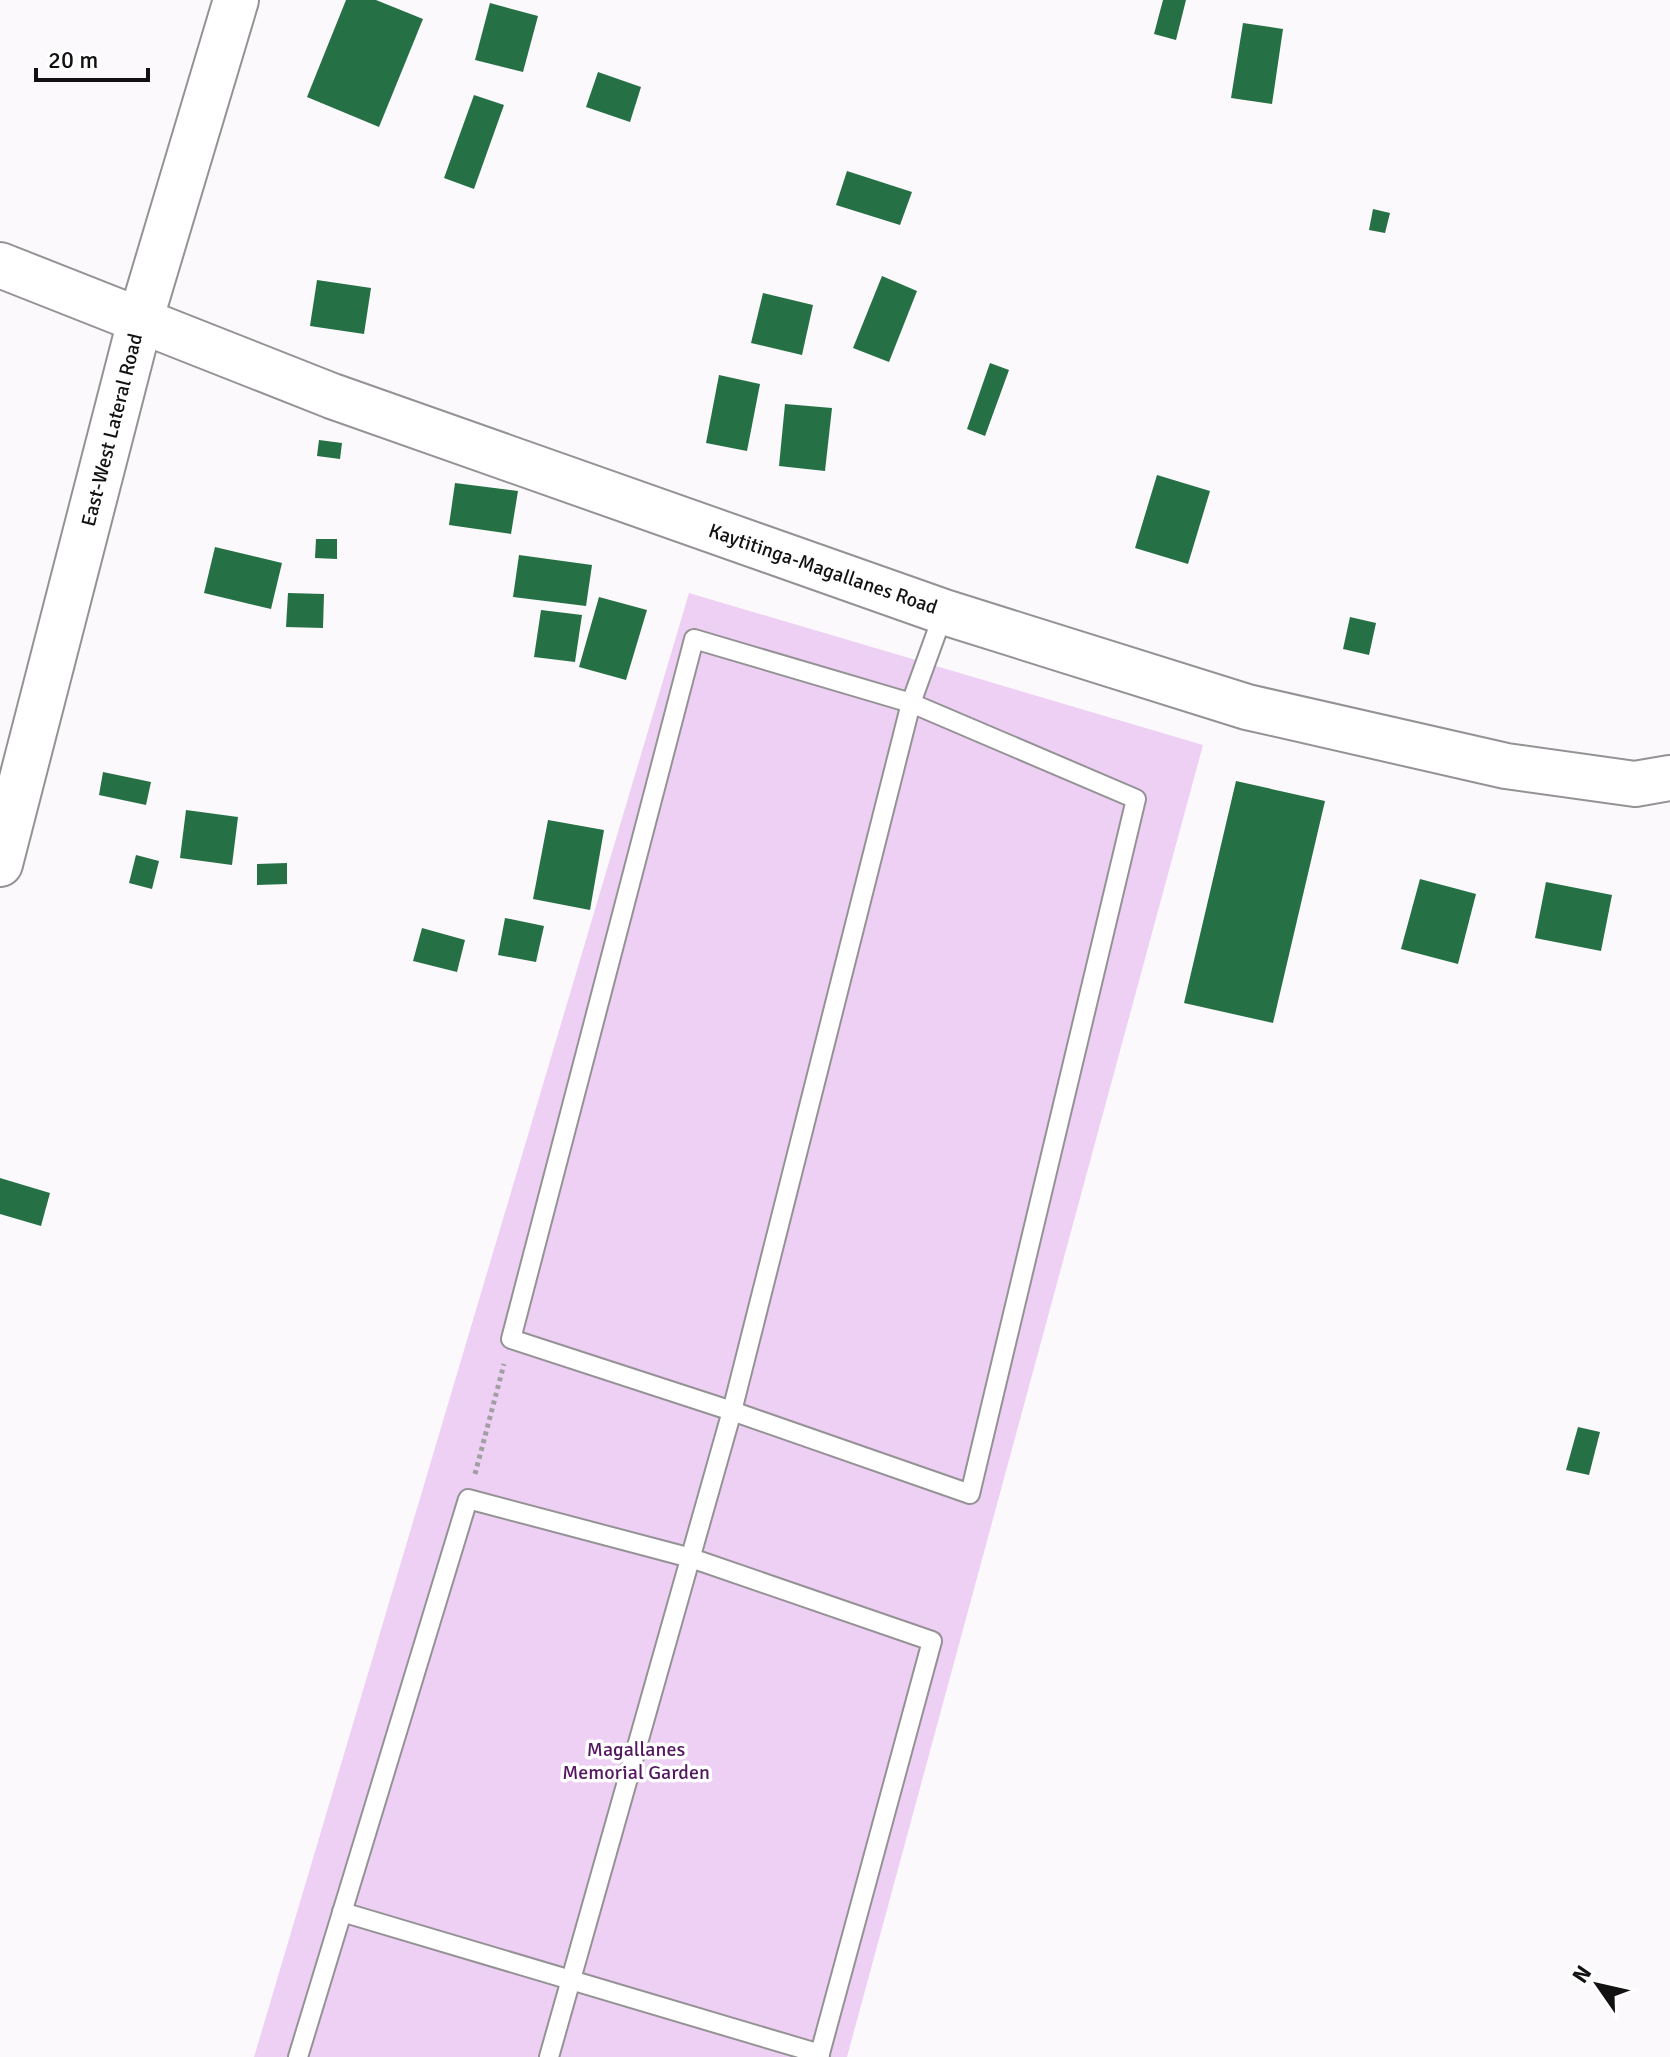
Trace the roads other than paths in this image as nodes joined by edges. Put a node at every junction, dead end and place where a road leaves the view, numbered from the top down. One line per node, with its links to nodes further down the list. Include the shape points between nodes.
1 (236, 0): 3 (main road, East-West Lateral Road)
2 (0, 265): 3 (main road, Kaytitinga-Magallanes Road)
3 (140, 321): 4 (main road, Kaytitinga-Magallanes Road, via 332,396); 7 (main road, East-West Lateral Road)
4 (944, 612): 5 (lane); 6 (main road, Kaytitinga-Magallanes Road, via 1247,707 1506,766 1635,784)
5 (911, 703): 8 (lane); 8 (lane, via 694,639 511,1339); 8 (lane, via 1136,799 970,1494)
6 (1670, 778)
7 (0, 864)
8 (732, 1411): 9 (lane)
9 (691, 1558): 10 (lane, via 468,1499); 11 (lane); 12 (lane, via 932,1641)
10 (342, 1912): 11 (lane); 13 (lane)
11 (571, 1980): 12 (lane); 14 (lane)
12 (820, 2055)
13 (298, 2057)
14 (549, 2057)

